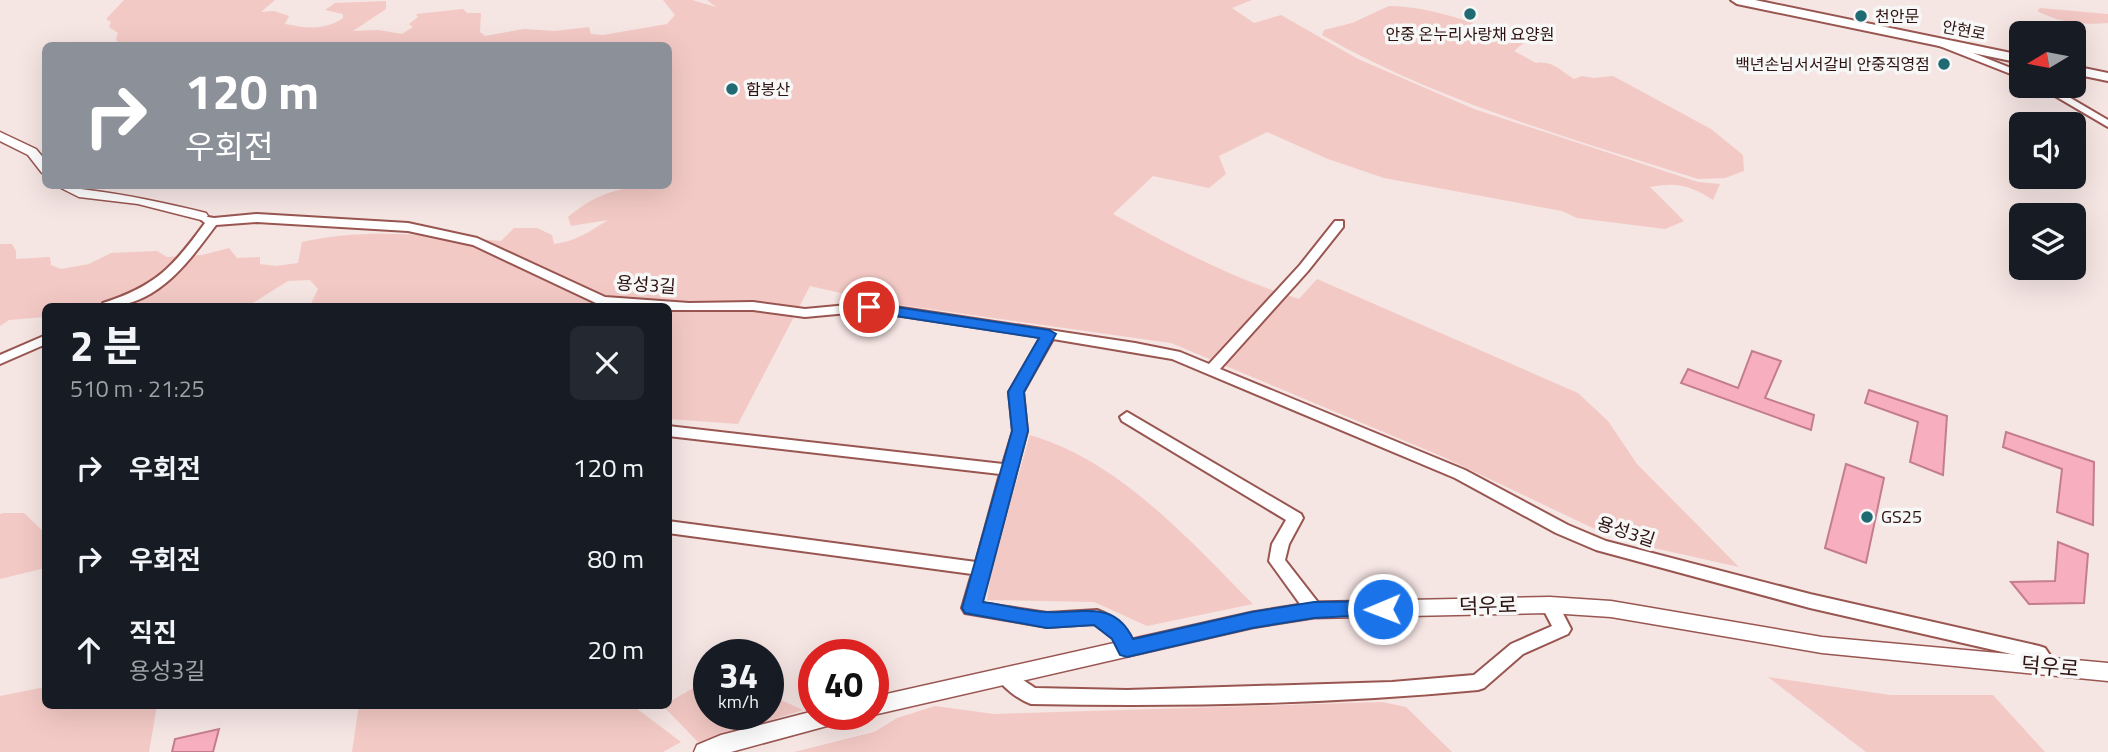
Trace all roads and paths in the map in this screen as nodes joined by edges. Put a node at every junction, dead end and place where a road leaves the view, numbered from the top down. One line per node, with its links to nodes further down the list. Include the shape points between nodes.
1 (1737, 0): 2 (main road, 안현로)
2 (1940, 43): 3 (main road, 안현로); 4 (street)
3 (2009, 57)
4 (2009, 70)
5 (2086, 72): 6 (main road)
6 (2108, 77)
7 (2064, 98): 8 (street)
8 (2108, 124)
9 (0, 136): 10 (street, via 32,152)
10 (42, 165)
11 (71, 189): 12 (street, 용성3길, via 138,200)
12 (207, 219): 14 (street, via 183,264 162,284); 15 (street, 용성3길, via 408,227 477,242 603,301)
13 (1339, 224): 20 (street)
14 (118, 303)
15 (632, 303)
16 (672, 306): 17 (street, 용성3길, via 753,306 805,313 869,307)
17 (1049, 334): 20 (street, 용성3길, via 1135,346); 23 (street, via 1016,392 1020,431)
18 (42, 341): 19 (street)
19 (0, 360)
20 (1211, 370): 29 (street, 용성3길, via 1460,474 1602,546 1811,601 2039,653)
21 (1127, 417): 27 (street, via 1295,518 1277,561)
22 (672, 431): 23 (street)
23 (1009, 470): 25 (street)
24 (672, 528): 25 (street)
25 (981, 569): 28 (street, via 971,608 1047,620 1097,617 1120,634)
26 (1549, 605): 27 (street, 덕우로); 29 (street, 덕우로, via 1611,609 1822,645); 31 (street, via 1562,629 1517,649 1478,682 1392,690 1127,698 1031,696)
27 (1314, 610): 28 (street, 덕우로)
28 (1127, 649): 31 (street, 덕우로)
29 (2049, 667): 30 (street, 덕우로)
30 (2108, 672)
31 (1005, 676): 32 (street, 덕우로)
32 (889, 702)
33 (798, 724): 34 (street)
34 (705, 752)

